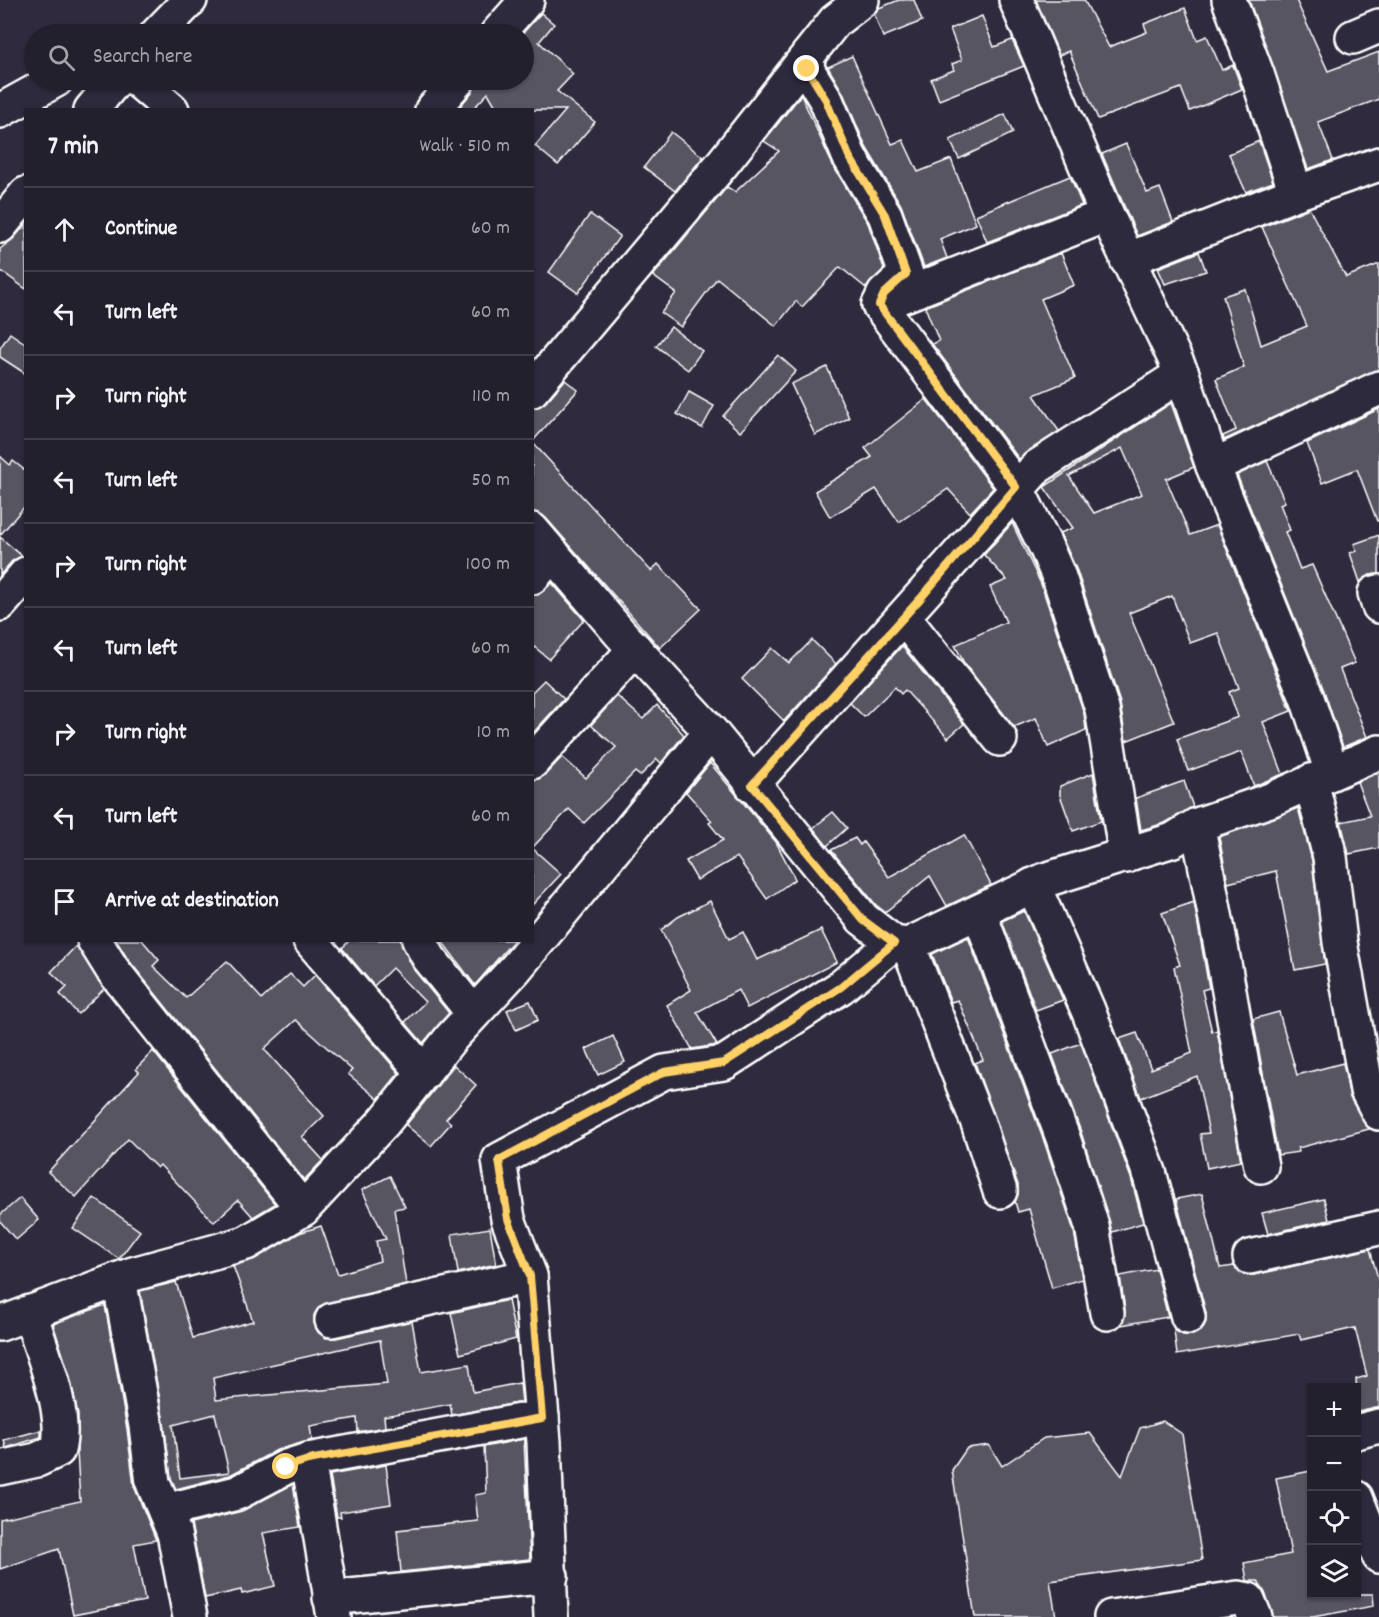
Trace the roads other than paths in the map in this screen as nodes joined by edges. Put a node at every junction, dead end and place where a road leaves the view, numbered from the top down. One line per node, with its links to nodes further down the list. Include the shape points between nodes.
1 (190, 0): 6 (street)
2 (527, 0): 7 (street)
3 (862, 0): 8 (street, via 835,21)
4 (1016, 0): 20 (street)
5 (1229, 0): 18 (street)
6 (167, 24)
7 (506, 24)
8 (808, 55): 23 (street, via 807,69 826,100 849,156 885,215 906,274 884,294); 25 (street)
9 (38, 90): 16 (street)
10 (108, 90): 13 (street)
11 (149, 90): 14 (street)
12 (449, 90): 15 (street)
13 (93, 108)
14 (170, 108)
15 (434, 108)
16 (0, 111)
17 (1379, 164): 18 (street)
18 (1296, 193): 22 (street)
19 (24, 196): 21 (street)
20 (1107, 215): 22 (street); 23 (street)
21 (0, 226)
22 (1127, 260): 24 (street)
23 (879, 305): 28 (street)
24 (1182, 374): 27 (street); 28 (street, via 1053,455)
25 (534, 388)
26 (1379, 388): 27 (street)
27 (1213, 466): 40 (street, via 1307,699)
28 (1016, 487): 34 (street); 43 (street, via 1059,577 1102,709)
29 (539, 554): 35 (street)
30 (24, 576): 32 (street)
31 (1379, 592): 33 (street, via 1375,593)
32 (0, 604)
33 (1379, 606)
34 (904, 618): 37 (street); 41 (street)
35 (635, 649): 36 (street); 39 (street)
36 (711, 732): 41 (street); 50 (street, via 516,968)
37 (1000, 739)
38 (1379, 752): 40 (street)
39 (534, 760)
40 (1322, 776): 42 (street, via 1270,800); 52 (street, via 1340,942 1367,1090)
41 (752, 785): 49 (street, via 863,920)
42 (1197, 825): 43 (street, via 1173,840); 53 (street, via 1217,915 1238,1053)
43 (1126, 856): 44 (street)
44 (1033, 885): 45 (street); 62 (street, via 1088,1010 1145,1161)
45 (979, 912): 49 (street); 61 (street, via 1092,1226)
46 (95, 942): 55 (street, via 112,969)
47 (312, 942): 51 (street)
48 (420, 942): 50 (street)
49 (901, 944): 54 (street, via 978,1123); 58 (street, via 724,1063 664,1072 499,1160 508,1219)
50 (473, 1013): 51 (street)
51 (424, 1073): 55 (street)
52 (1379, 1113)
53 (1261, 1166)
54 (1000, 1191)
55 (303, 1209): 59 (street, via 246,1243)
56 (1379, 1228): 57 (street)
57 (1250, 1257)
58 (530, 1276): 63 (street); 65 (street)
59 (119, 1280): 60 (street); 70 (street, via 153,1483)
60 (30, 1312): 64 (street); 69 (street, via 62,1434 57,1450 37,1460)
61 (1107, 1313)
62 (1188, 1317)
63 (332, 1320)
64 (0, 1324)
65 (542, 1418): 68 (street); 73 (street)
66 (1379, 1426): 67 (street)
67 (1361, 1431)
68 (308, 1460): 70 (street, via 237,1492); 74 (street)
69 (0, 1467)
70 (165, 1511): 75 (street, via 174,1533)
71 (1361, 1511): 72 (street)
72 (1379, 1556)
73 (551, 1576): 74 (street); 76 (street)
74 (332, 1607)
75 (190, 1617)
76 (551, 1617)
77 (1111, 1617): 78 (street, via 1238,1598 1248,1600)
78 (1255, 1617)

